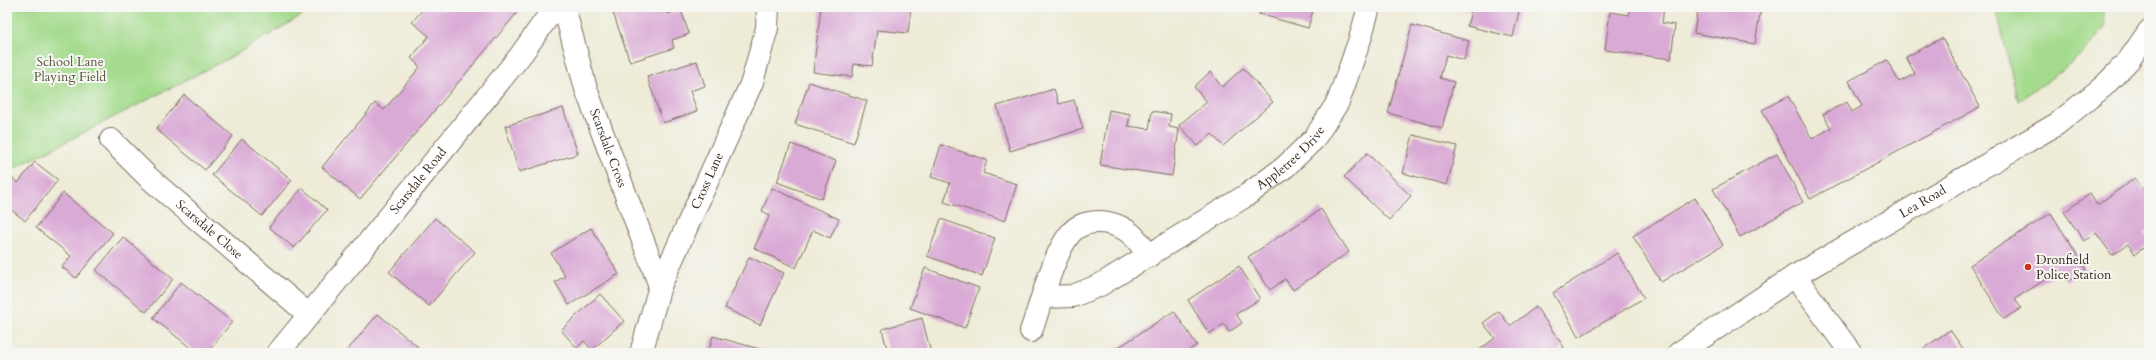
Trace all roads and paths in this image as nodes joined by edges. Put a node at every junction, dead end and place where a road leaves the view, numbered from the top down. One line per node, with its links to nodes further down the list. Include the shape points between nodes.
1 (555, 7): 11 (street, Scarsdale Road, via 515,62)
2 (564, 7): 9 (street, Scarsdale Cross, via 586,89)
3 (768, 7): 9 (street, Cross Lane, via 767,28 752,82)
4 (1369, 7): 7 (street, Appletree Drive, via 1338,102 1314,139 1285,167 1247,195)
5 (2149, 31): 8 (street, Lea Road, via 2129,60 2104,86 2057,124)
6 (111, 140): 11 (street, Scarsdale Close, via 149,178)
7 (1148, 256): 10 (street, Appletree Drive, via 1100,285 1073,296); 10 (street, via 1136,237 1122,226 1099,221 1078,227 1061,246)
8 (1795, 276): 15 (street, Lea Road); 16 (street)
9 (660, 286): 14 (street, Cross Lane)
10 (1044, 298): 12 (street)
11 (309, 315): 13 (street, Scarsdale Road)
12 (1031, 331)
13 (278, 353)
14 (642, 353)
15 (1679, 353)
16 (1851, 353)

